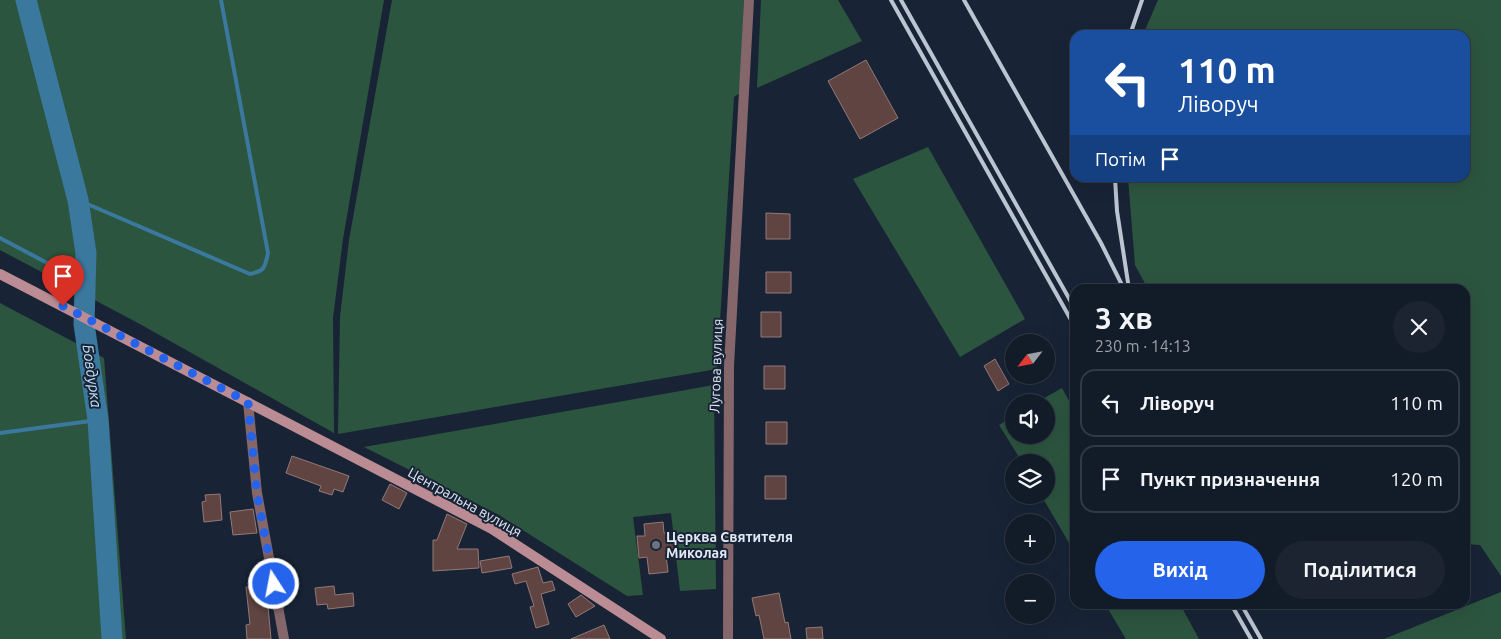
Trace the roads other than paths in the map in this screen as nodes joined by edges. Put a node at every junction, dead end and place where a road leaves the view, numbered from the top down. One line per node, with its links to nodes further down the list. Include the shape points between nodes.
1 (749, 0): 6 (street, Лугова вулиця, via 728,366)
2 (0, 274): 3 (street, Центральна вулиця)
3 (248, 402): 4 (street, via 257,494); 5 (street, Центральна вулиця, via 492,529)
4 (284, 639)
5 (661, 639)
6 (728, 639)

